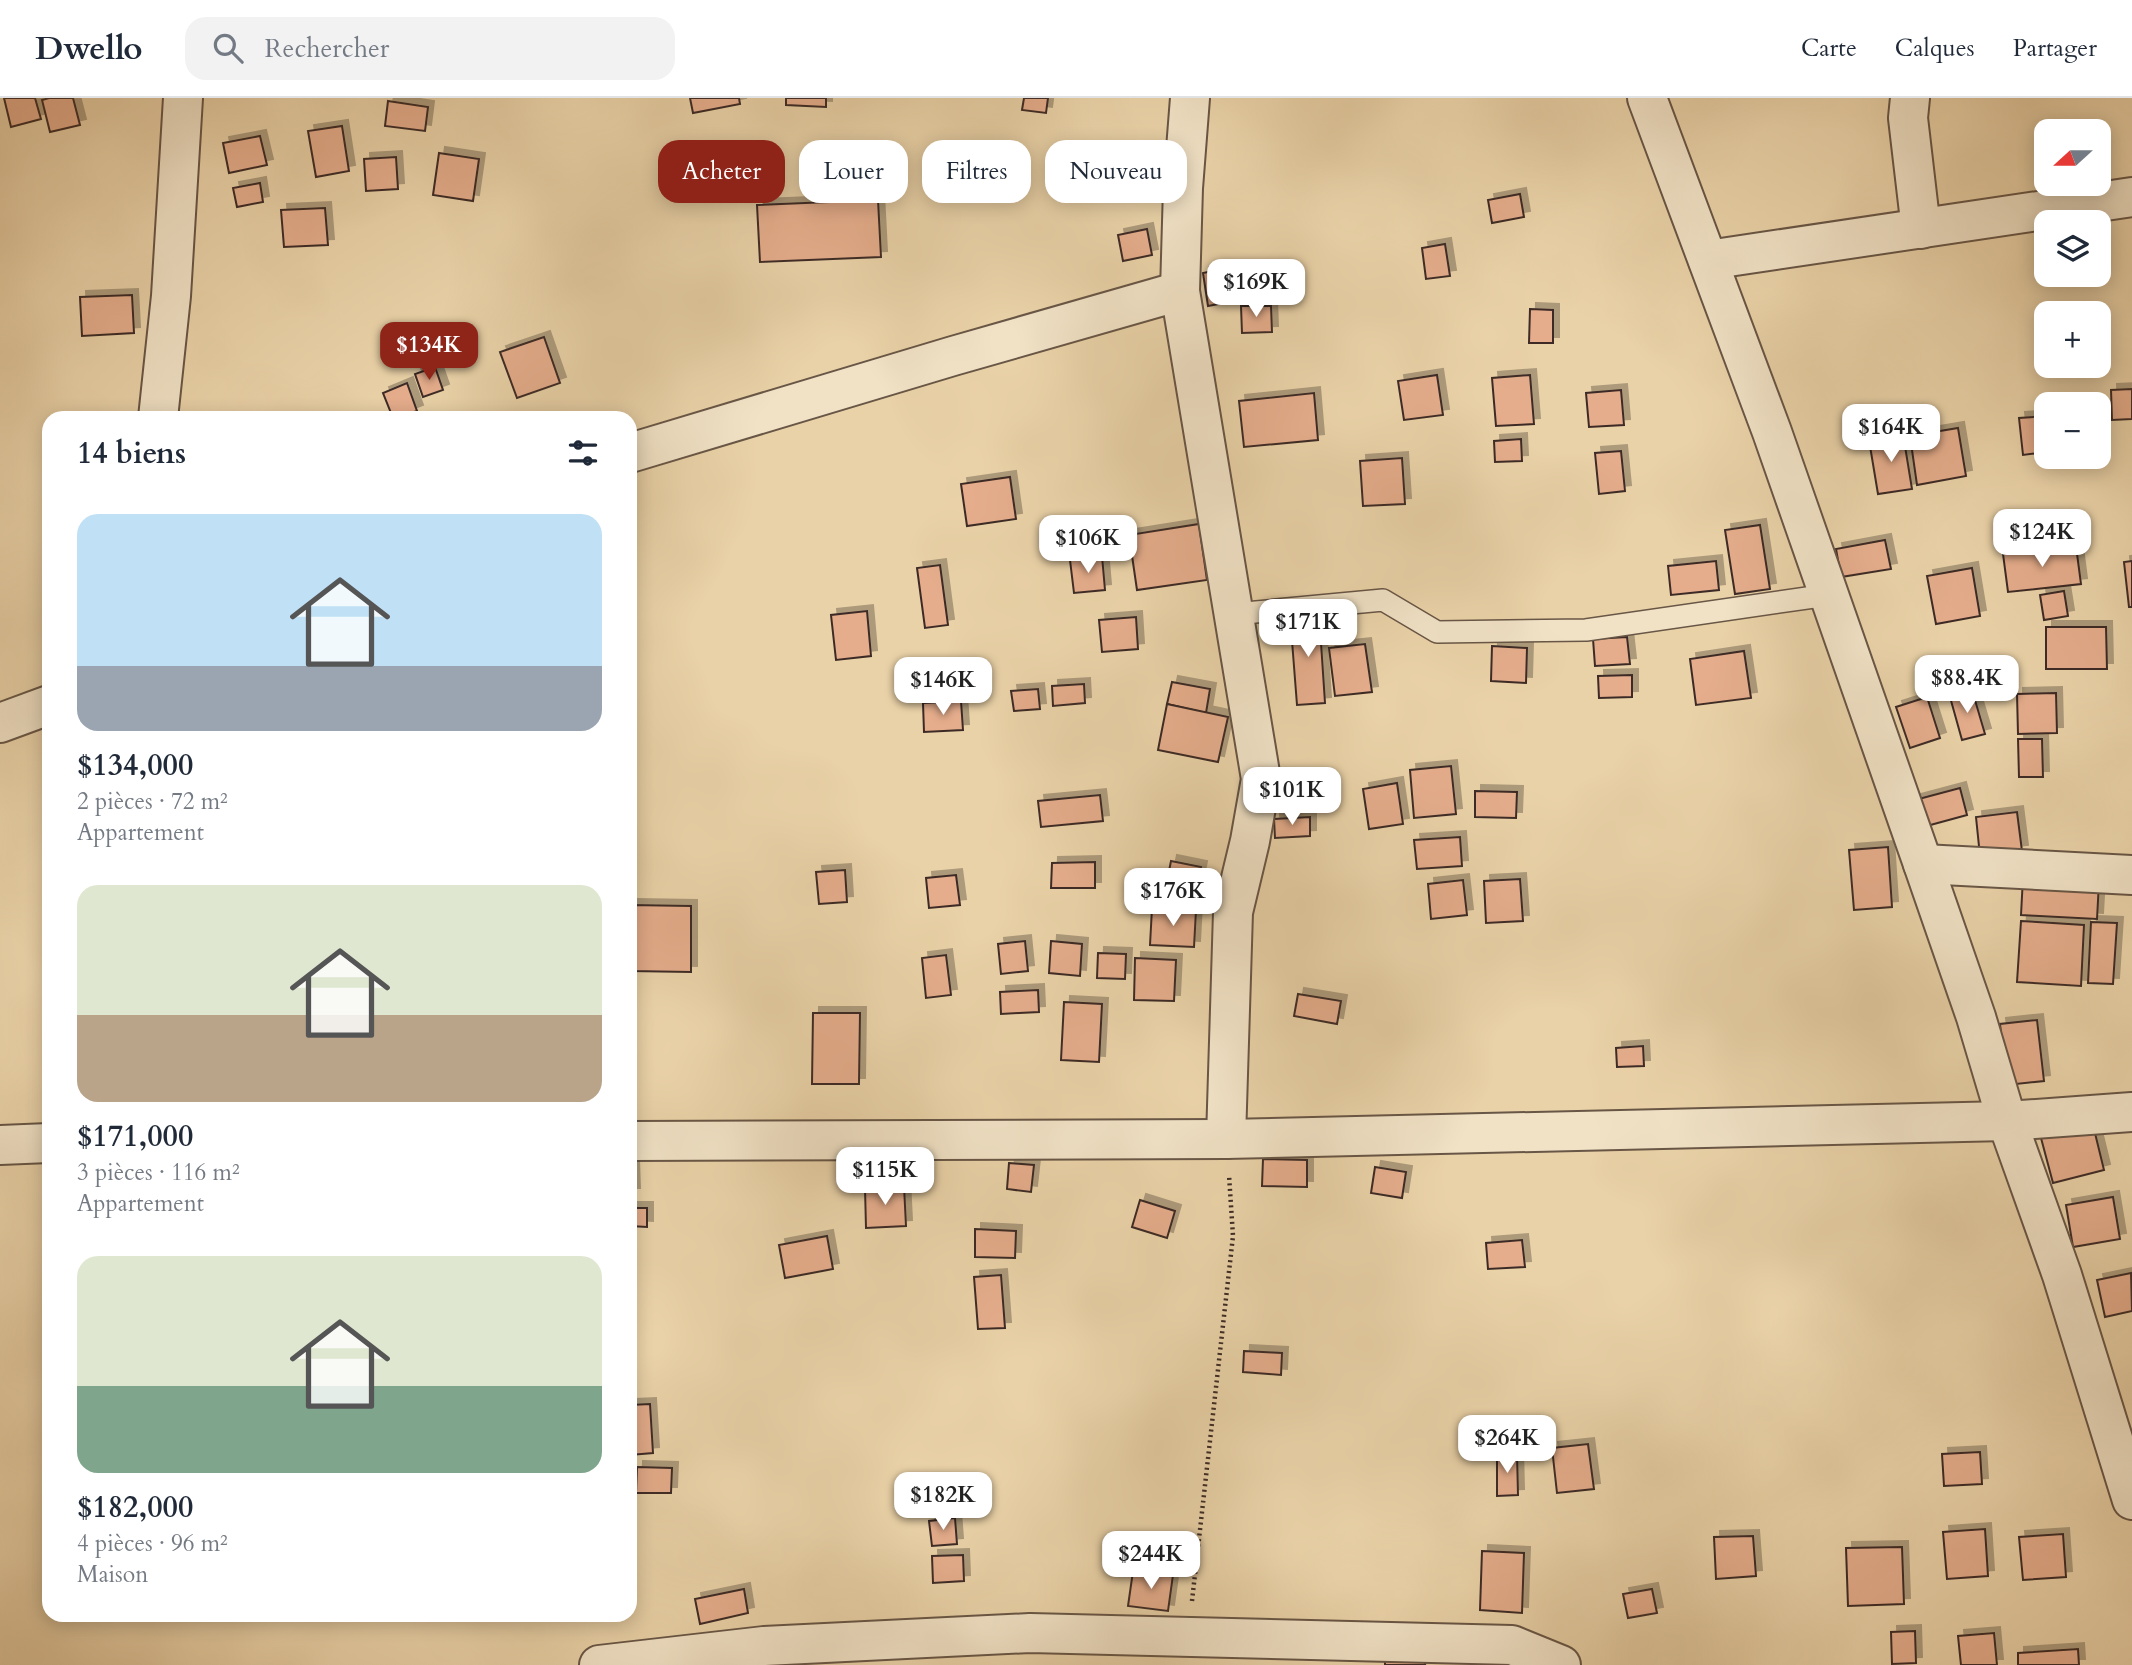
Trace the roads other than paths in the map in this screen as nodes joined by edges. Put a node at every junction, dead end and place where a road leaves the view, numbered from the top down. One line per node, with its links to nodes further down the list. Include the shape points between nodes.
1 (183, 98): 9 (street)
2 (1190, 98): 8 (street)
3 (1647, 98): 7 (street)
4 (1910, 98): 6 (street, via 1908,118)
5 (2132, 197): 6 (street)
6 (1921, 229): 7 (street)
7 (1708, 260): 11 (street)
8 (1180, 290): 10 (street); 12 (street)
9 (159, 411)
10 (637, 451)
11 (1828, 595): 12 (lane, via 1587,630 1437,632 1383,600); 15 (street)
12 (1234, 614): 19 (street, via 1261,779 1233,912)
13 (42, 708): 14 (street)
14 (0, 723)
15 (1923, 864): 16 (street); 18 (street)
16 (2132, 875)
17 (2132, 1112): 18 (street)
18 (2007, 1121): 19 (street); 23 (street, via 2062,1275)
19 (1226, 1139): 20 (street)
20 (637, 1141)
21 (42, 1143): 22 (street)
22 (0, 1145)
23 (2132, 1500)
24 (599, 1665): 25 (street, via 764,1646 1030,1633 1512,1645)
25 (1561, 1665)

